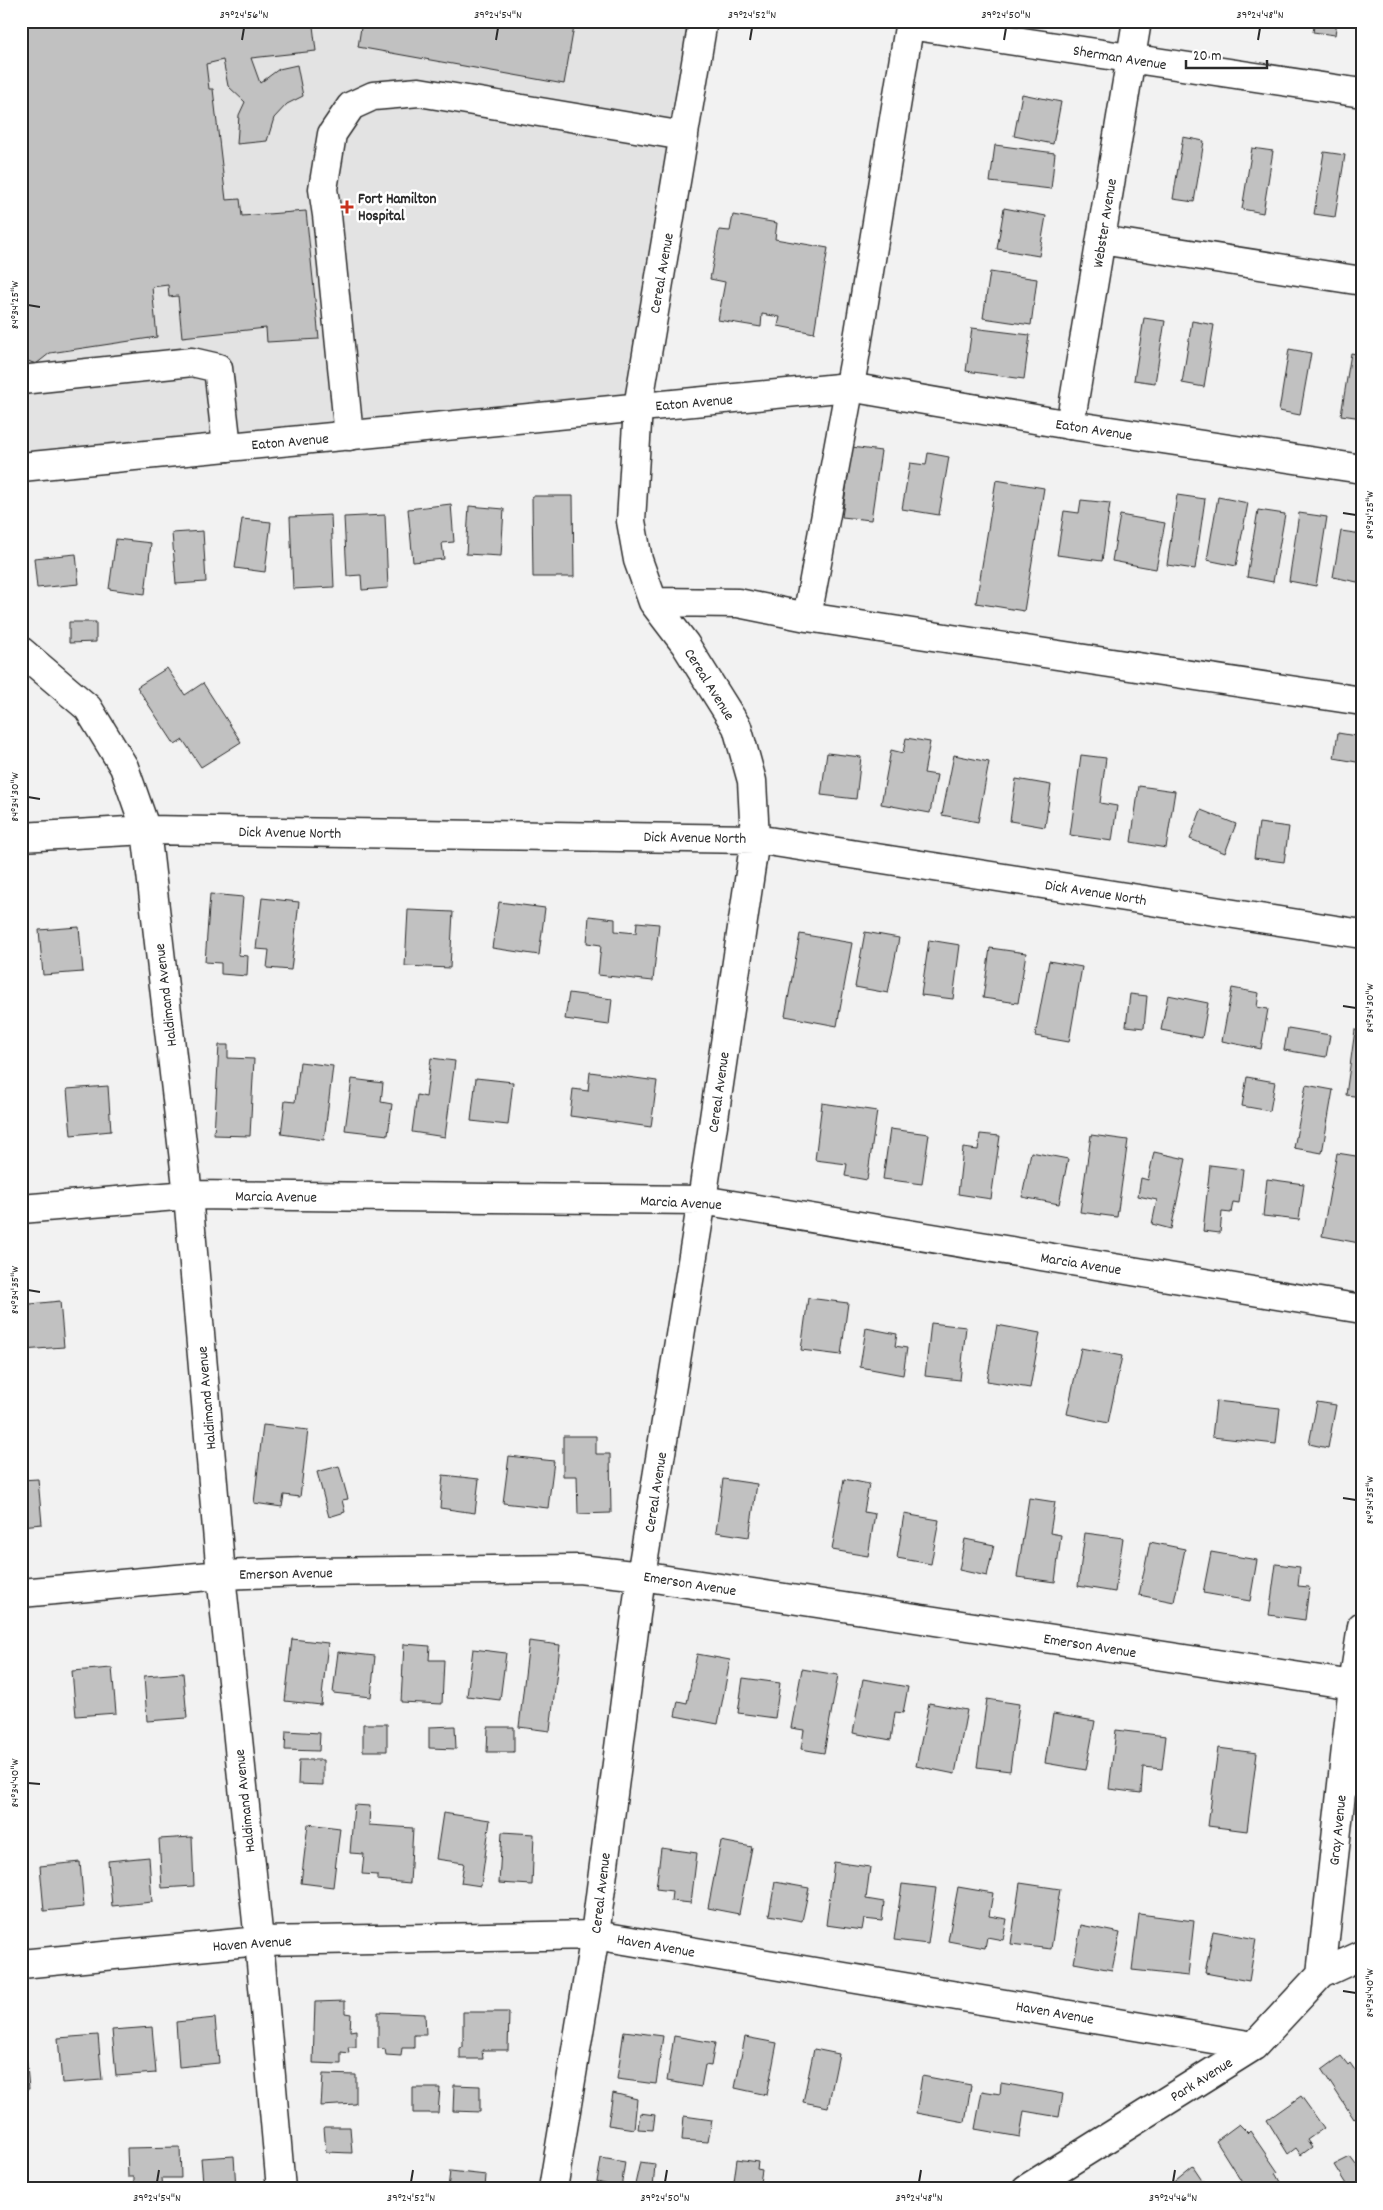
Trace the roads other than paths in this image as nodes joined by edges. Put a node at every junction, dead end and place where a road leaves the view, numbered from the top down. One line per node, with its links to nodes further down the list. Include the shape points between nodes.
1 (704, 21): 6 (street, Cereal Avenue)
2 (1137, 21): 4 (street, Webster Avenue)
3 (909, 23): 4 (street, Sherman Avenue); 10 (street)
4 (1131, 59): 5 (street, Sherman Avenue); 7 (street, Webster Avenue)
5 (1362, 93)
6 (684, 136): 11 (street, Cereal Avenue); 13 (street, via 419,92 373,96 352,106 332,134 323,189)
7 (1101, 240): 8 (street); 12 (street, Webster Avenue)
8 (1362, 281)
9 (21, 380): 14 (street, via 192,362 218,368)
10 (849, 387): 11 (street, Eaton Avenue); 12 (street, Eaton Avenue); 18 (street)
11 (638, 408): 13 (street, Eaton Avenue); 17 (street, Cereal Avenue, via 631,521 638,560)
12 (1070, 425): 16 (street, Eaton Avenue)
13 (349, 436): 14 (street, Eaton Avenue)
14 (228, 447): 15 (street, Eaton Avenue)
15 (21, 467)
16 (1362, 469)
17 (653, 602): 18 (street, via 738,603); 23 (street, Cereal Avenue, via 685,644 737,727 752,781)
18 (807, 617): 20 (street)
19 (21, 651): 21 (street, Haldimand Avenue, via 88,708 124,766)
20 (1362, 701)
21 (146, 830): 22 (street, Dick Avenue North); 23 (street, Dick Avenue North); 25 (street, Haldimand Avenue)
22 (21, 837)
23 (755, 839): 24 (street, Dick Avenue North); 26 (street, Cereal Avenue)
24 (1362, 934)
25 (188, 1195): 26 (street, Marcia Avenue); 27 (street, Marcia Avenue); 29 (street, Haldimand Avenue)
26 (702, 1200): 28 (street, Marcia Avenue); 30 (street, Cereal Avenue)
27 (21, 1209)
28 (1362, 1309)
29 (221, 1574): 30 (street, Emerson Avenue, via 579,1568); 31 (street, Emerson Avenue); 36 (street, Haldimand Avenue)
30 (641, 1576): 33 (street, Emerson Avenue); 35 (street, Cereal Avenue)
31 (21, 1593)
32 (1362, 1626): 33 (street, Gray Avenue)
33 (1353, 1685): 34 (street, Gray Avenue)
34 (1353, 1748): 39 (street, Gray Avenue)
35 (595, 1935): 36 (street, Haven Avenue); 40 (street, Haven Avenue); 42 (street, Cereal Avenue)
36 (259, 1941): 38 (street, Haven Avenue); 41 (street, Haldimand Avenue)
37 (1362, 1954): 39 (street, Park Avenue)
38 (21, 1964)
39 (1321, 1974): 40 (street, Park Avenue)
40 (1254, 2046): 43 (street, Park Avenue)
41 (281, 2189)
42 (552, 2189)
43 (1026, 2189)

